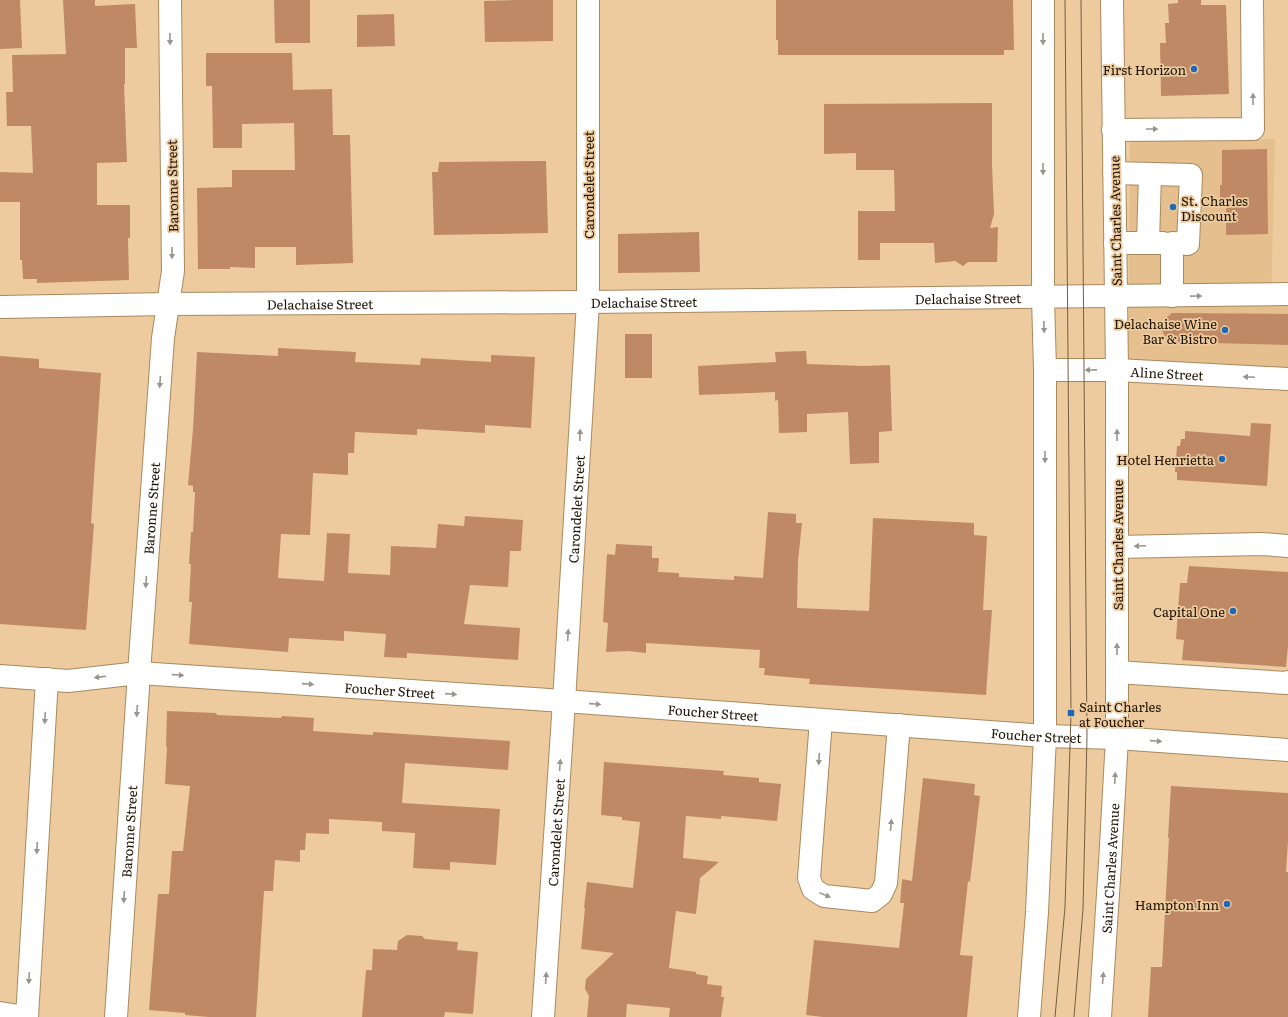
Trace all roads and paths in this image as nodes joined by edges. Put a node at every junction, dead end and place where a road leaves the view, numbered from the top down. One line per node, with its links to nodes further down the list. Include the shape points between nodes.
1 (170, 0): 17 (street, Baronne Street, one-way to 17, via 172,271)
2 (588, 0): 16 (street, Carondelet Street)
3 (1042, 0): 15 (street, one-way to 15)
4 (1112, 0): 6 (street, Saint Charles Avenue)
5 (1252, 0): 6 (street, one-way to 5, via 1253,129)
6 (1114, 130): 7 (street, Saint Charles Avenue)
7 (1114, 173): 8 (street); 9 (street, Saint Charles Avenue)
8 (1150, 174): 10 (street); 11 (street, via 1191,175 1188,244)
9 (1115, 243): 10 (street); 14 (street, Saint Charles Avenue)
10 (1148, 243): 11 (street)
11 (1172, 243): 13 (street)
12 (1288, 294): 13 (street, Delachaise Street, one-way to 12)
13 (1172, 296): 14 (street, Delachaise Street)
14 (1115, 297): 15 (street, Delachaise Street); 20 (street, Saint Charles Avenue)
15 (1043, 298): 16 (street, Delachaise Street); 19 (street, one-way to 19)
16 (588, 302): 17 (street, Delachaise Street); 29 (street, Carondelet Street, one-way to 16)
17 (168, 304): 18 (street, Delachaise Street); 24 (street, Baronne Street, one-way to 24, via 163,338)
18 (0, 307)
19 (1045, 370): 20 (street, Aline Street, one-way to 19); 32 (street, one-way to 32)
20 (1116, 370): 21 (street, Aline Street, one-way to 20); 23 (street, Saint Charles Avenue, one-way to 20)
21 (1288, 379)
22 (1288, 546): 23 (street, one-way to 23, via 1262,544)
23 (1117, 547): 25 (street, Saint Charles Avenue, one-way to 23)
24 (139, 672): 27 (street, Foucher Street, one-way to 27, via 68,681); 29 (street, Foucher Street, one-way to 29); 37 (street, Baronne Street, one-way to 37)
25 (1117, 672): 28 (street); 33 (street, Saint Charles Avenue)
26 (0, 676): 27 (street, Foucher Street)
27 (47, 679): 36 (street, one-way to 36)
28 (1288, 682)
29 (564, 701): 30 (street, Foucher Street, one-way to 30); 38 (street, Carondelet Street, one-way to 29)
30 (821, 720): 31 (street, Foucher Street); 31 (street, one-way to 31, via 809,878 814,889 824,896 872,901 881,894 886,883)
31 (899, 726): 32 (street, Foucher Street)
32 (1045, 736): 33 (street, Foucher Street); 39 (street, via 1037,912)
33 (1117, 738): 34 (street, Foucher Street, one-way to 34); 40 (street, Saint Charles Avenue, one-way to 33)
34 (1288, 750)
35 (0, 1013): 36 (street)
36 (26, 1017)
37 (116, 1017)
38 (543, 1017)
39 (1029, 1017)
40 (1100, 1017)

